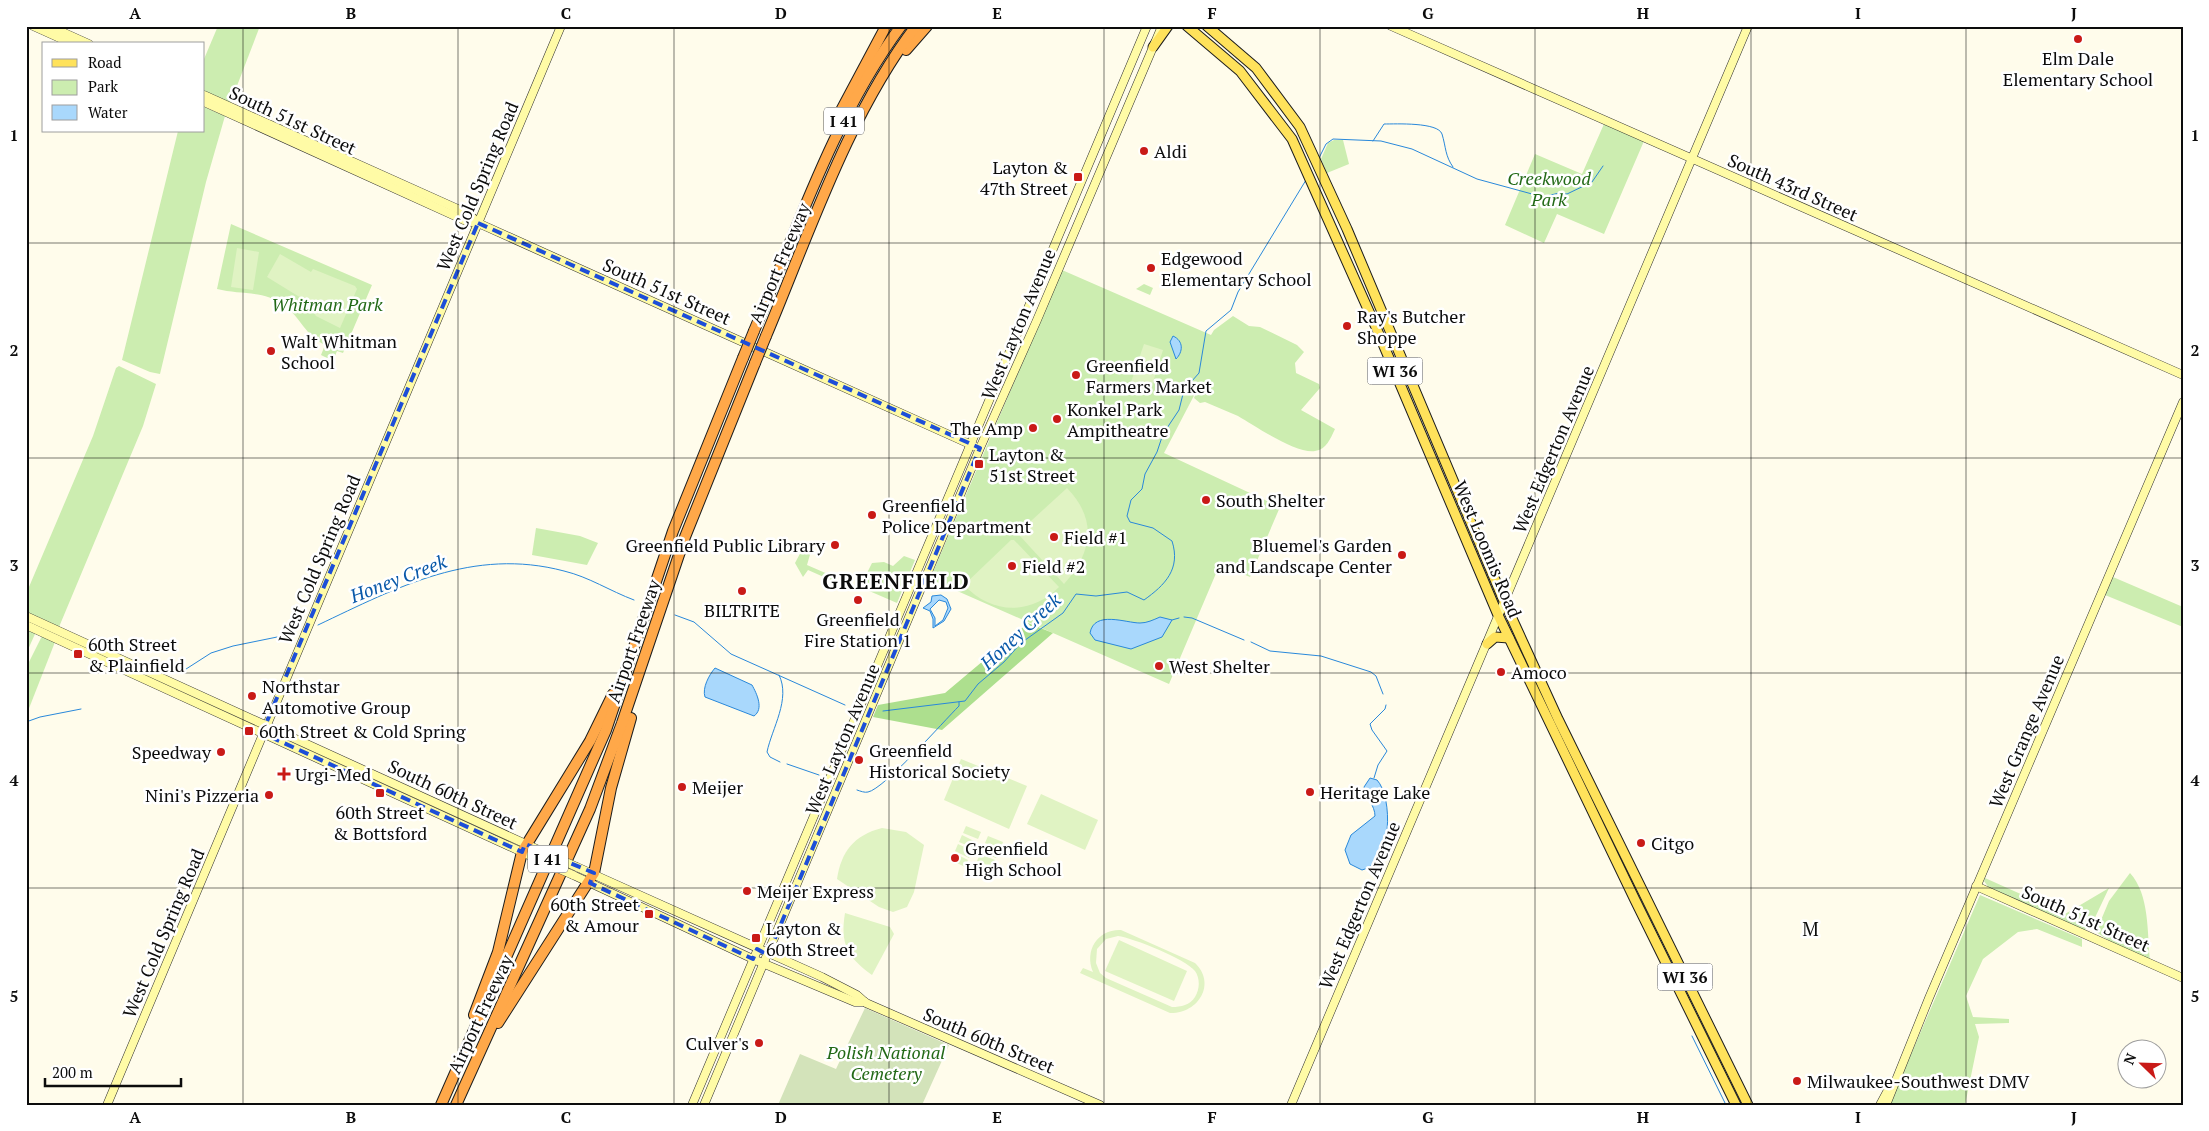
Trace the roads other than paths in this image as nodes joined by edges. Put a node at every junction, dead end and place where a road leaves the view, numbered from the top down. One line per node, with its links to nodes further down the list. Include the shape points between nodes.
1 (33, 26): 15 (street)
2 (50, 26): 16 (street)
3 (561, 26): 26 (street, West Cold Spring Road)
4 (886, 26): 27 (highway, via 830,136 798,215)
5 (900, 26): 27 (highway, Airport Freeway / I 41, via 848,112)
6 (916, 26): 22 (highway, Airport Freeway / I 41, via 885,72)
7 (927, 26): 22 (highway, via 895,66 864,120)
8 (1147, 26): 30 (street, West Layton Avenue)
9 (1162, 26): 17 (street, West Layton Avenue)
10 (1168, 26): 17 (main road)
11 (1187, 26): 18 (main road, West Loomis Road / WI 36)
12 (1207, 26): 19 (main road, West Loomis Road / WI 36, via 1256,68)
13 (1392, 26): 25 (street, South 43rd Street)
14 (1748, 26): 25 (street, West Edgerton Avenue)
15 (68, 42)
16 (85, 42)
17 (1153, 46): 31 (street, West Layton Avenue, via 1038,320)
18 (1224, 57): 19 (main road, via 1232,58); 24 (main road, West Loomis Road / WI 36, via 1240,71)
19 (1268, 85): 23 (main road, West Loomis Road / WI 36)
20 (205, 95): 26 (street, South 51st Street, via 469,214)
21 (205, 102): 26 (street, South 51st Street, via 466,221)
22 (854, 130): 44 (highway, Airport Freeway / I 41, bridge, via 694,512)
23 (1306, 140): 24 (main road); 32 (main road, West Loomis Road / WI 36)
24 (1295, 146): 33 (main road, West Loomis Road / WI 36)
25 (1692, 159): 28 (street, South 43rd Street); 36 (street, West Edgerton Avenue)
26 (478, 223): 30 (street, South 51st Street); 47 (street, West Cold Spring Road)
27 (800, 223): 37 (highway, Airport Freeway / I 41, bridge, via 691,485)
28 (2183, 375)
29 (2183, 402): 55 (street, West Grange Avenue)
30 (970, 444): 31 (street, South 51st Street); 58 (street, West Layton Avenue)
31 (980, 448): 59 (street, West Layton Avenue)
32 (1446, 463): 33 (main road); 34 (main road, West Loomis Road / WI 36)
33 (1436, 468): 35 (main road, West Loomis Road / WI 36)
34 (1493, 575): 35 (main road); 36 (main road, West Loomis Road / WI 36)
35 (1483, 579): 38 (main road, West Loomis Road / WI 36)
36 (1504, 601): 38 (street, West Edgerton Avenue); 41 (main road, West Loomis Road / WI 36)
37 (647, 611): 49 (highway, via 638,620 603,715); 70 (highway, Airport Freeway / I 41, via 606,730)
38 (1498, 615): 42 (main road, West Loomis Road / WI 36); 43 (street, West Edgerton Avenue)
39 (26, 616): 45 (street, South 60th Street)
40 (26, 625): 46 (street, South 60th Street)
41 (1521, 638): 42 (main road); 51 (main road, West Loomis Road / WI 36)
42 (1510, 640): 43 (main road, via 1496,637); 53 (main road, West Loomis Road / WI 36)
43 (1487, 644): 74 (street, West Edgerton Avenue)
44 (635, 686): 52 (highway, via 637,700 610,793); 67 (highway, Airport Freeway / I 41, via 590,809)
45 (239, 712): 46 (street, via 226,710); 47 (street, South 60th Street)
46 (222, 714): 48 (street, South 60th Street)
47 (266, 724): 48 (street, West Cold Spring Road); 49 (street, South 60th Street)
48 (262, 733): 49 (street, South 60th Street); 68 (street, West Cold Spring Road)
49 (523, 848): 50 (street, South 60th Street); 69 (highway, via 490,975)
50 (537, 854): 52 (street, South 60th Street, bridge); 54 (street, South 60th Street, bridge)
51 (1632, 871): 53 (main road); 76 (main road, West Loomis Road / WI 36)
52 (594, 873): 54 (highway); 56 (street, South 60th Street)
53 (1623, 876): 75 (main road, West Loomis Road / WI 36)
54 (590, 883): 57 (street, South 60th Street); 67 (highway, via 512,999 466,1095)
55 (1976, 886): 64 (street, South 51st Street); 66 (street, West Grange Avenue)
56 (717, 930): 57 (street); 58 (street, South 60th Street)
57 (713, 940): 60 (street, South 60th Street)
58 (757, 949): 59 (street, South 60th Street); 60 (street, West Layton Avenue)
59 (768, 954): 61 (street, West Layton Avenue); 62 (street, South 60th Street)
60 (753, 959): 61 (street, South 60th Street); 71 (street, West Layton Avenue)
61 (764, 964): 63 (street, South 60th Street); 72 (street, West Layton Avenue)
62 (802, 969): 63 (street); 65 (street, South 60th Street)
63 (798, 978): 65 (street, South 60th Street, via 855,1002)
64 (2183, 978)
65 (865, 1002): 73 (street, South 60th Street)
66 (1898, 1073): 77 (street, West Grange Avenue); 78 (street, West Grange Avenue)
67 (456, 1104)
68 (107, 1105)
69 (436, 1105)
70 (441, 1105)
71 (692, 1105)
72 (704, 1105)
73 (1100, 1105)
74 (1291, 1105)
75 (1736, 1105)
76 (1748, 1105)
77 (1880, 1105)
78 (1886, 1105)

